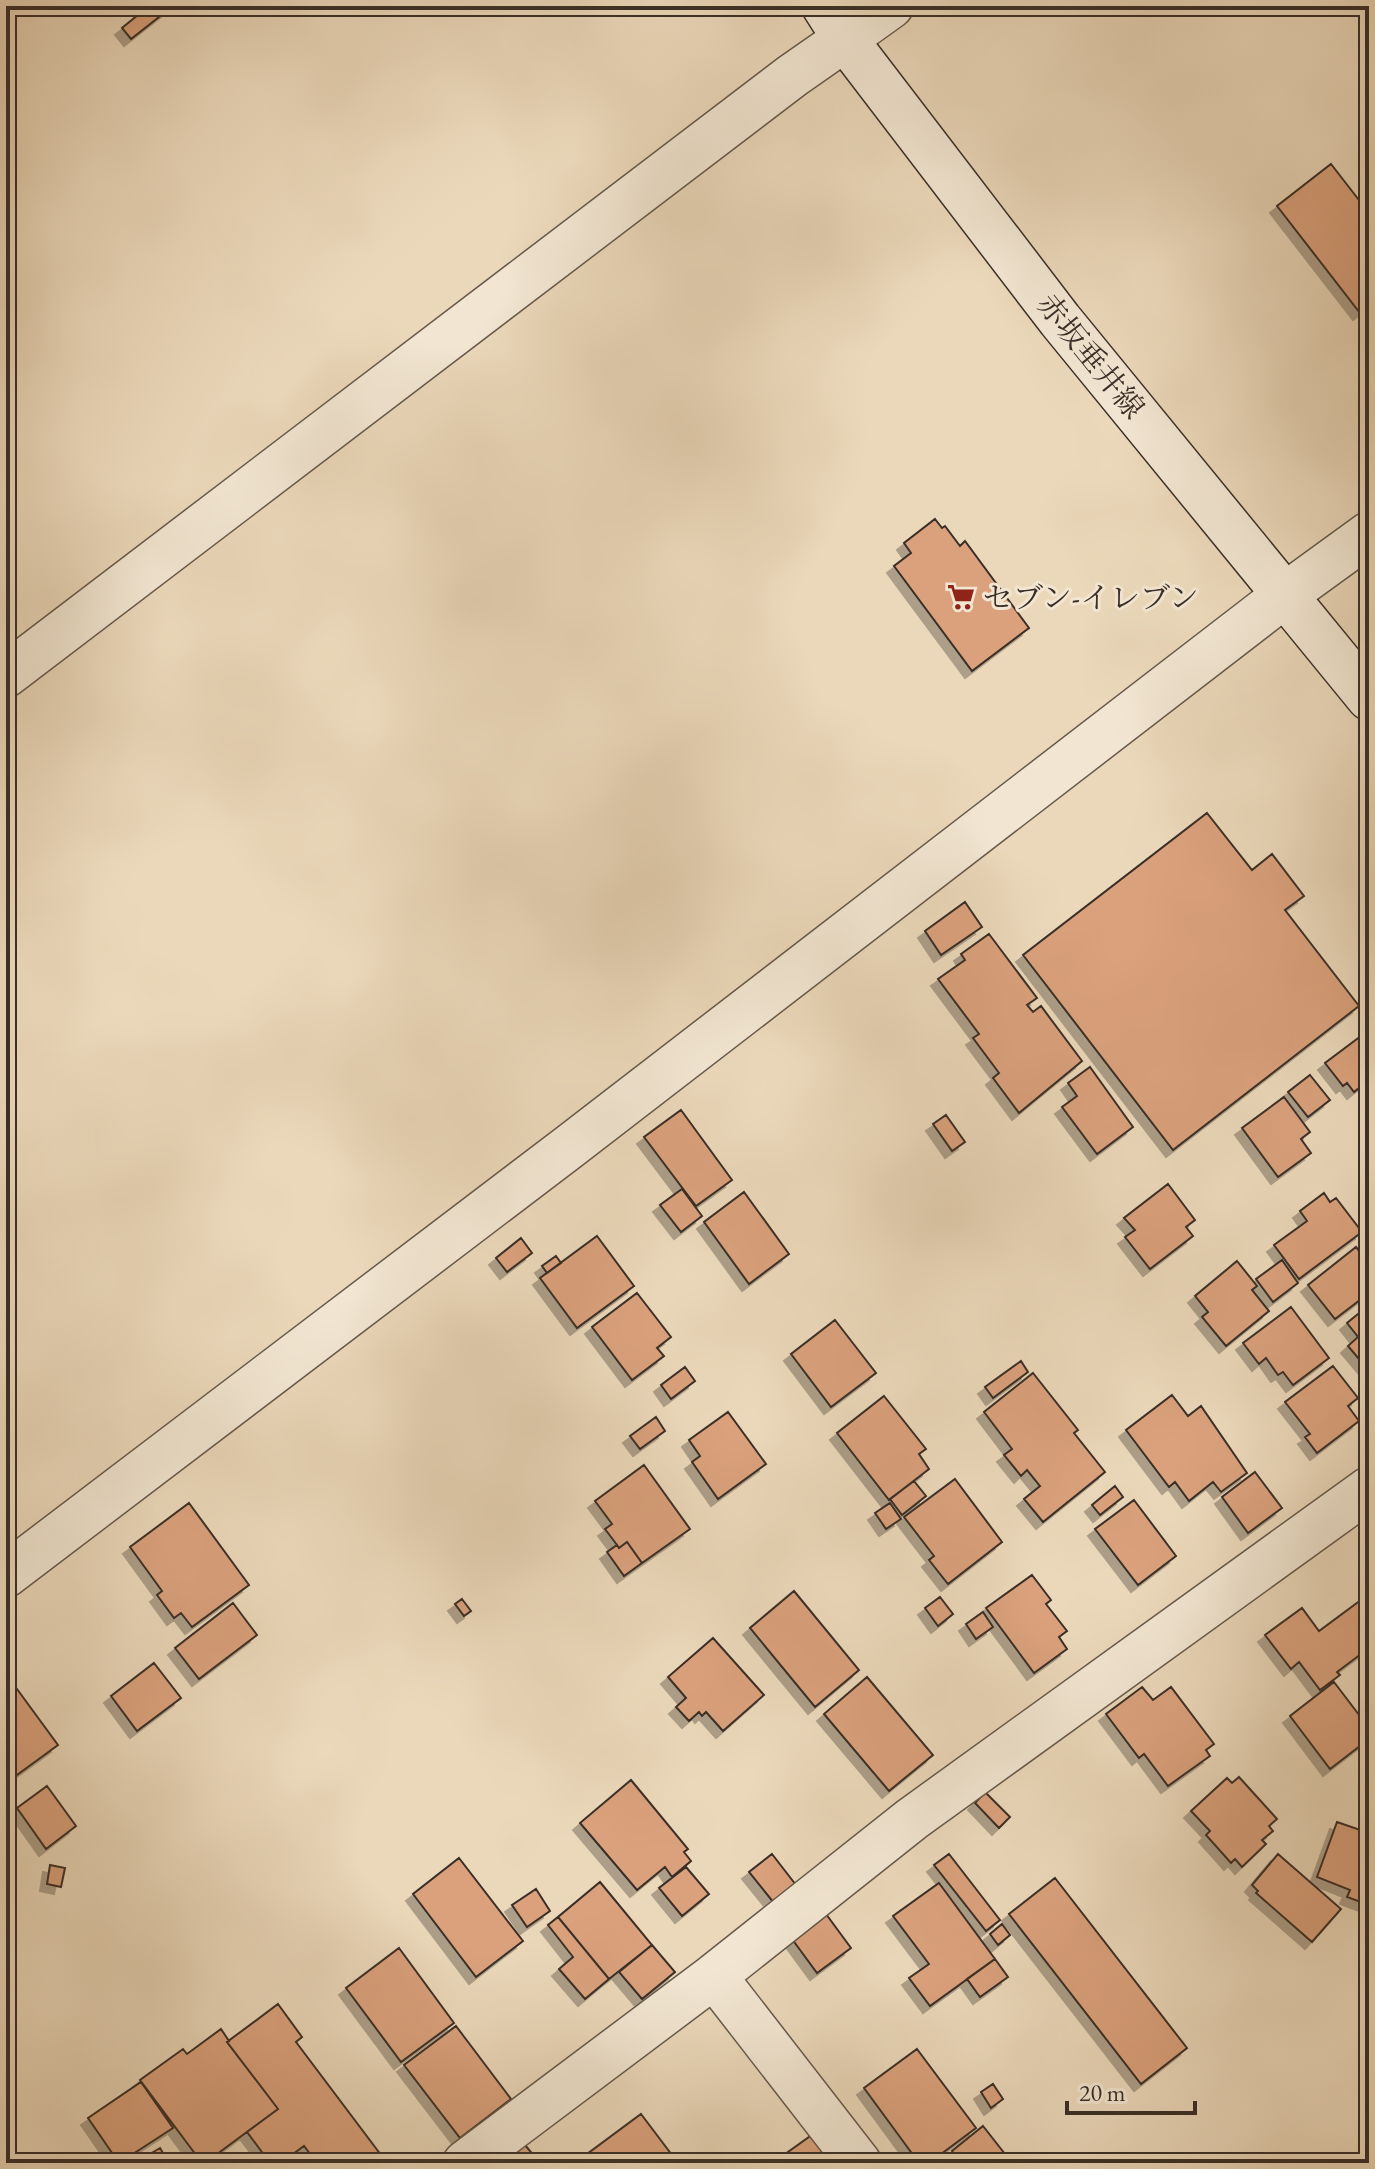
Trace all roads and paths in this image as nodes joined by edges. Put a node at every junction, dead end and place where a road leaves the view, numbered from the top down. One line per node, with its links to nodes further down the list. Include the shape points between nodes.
1 (891, 6): 2 (street)
2 (834, 23): 4 (street, 赤坂垂井線, via 1060,320); 5 (street, via 792,76)
3 (1369, 534): 4 (street)
4 (1285, 595): 6 (street, 赤坂垂井線); 8 (street)
5 (6, 675)
6 (1369, 698)
7 (1369, 1489): 9 (street, via 912,1819)
8 (6, 1575)
9 (714, 1976): 10 (street); 11 (street)
10 (465, 2163)
11 (859, 2163)

